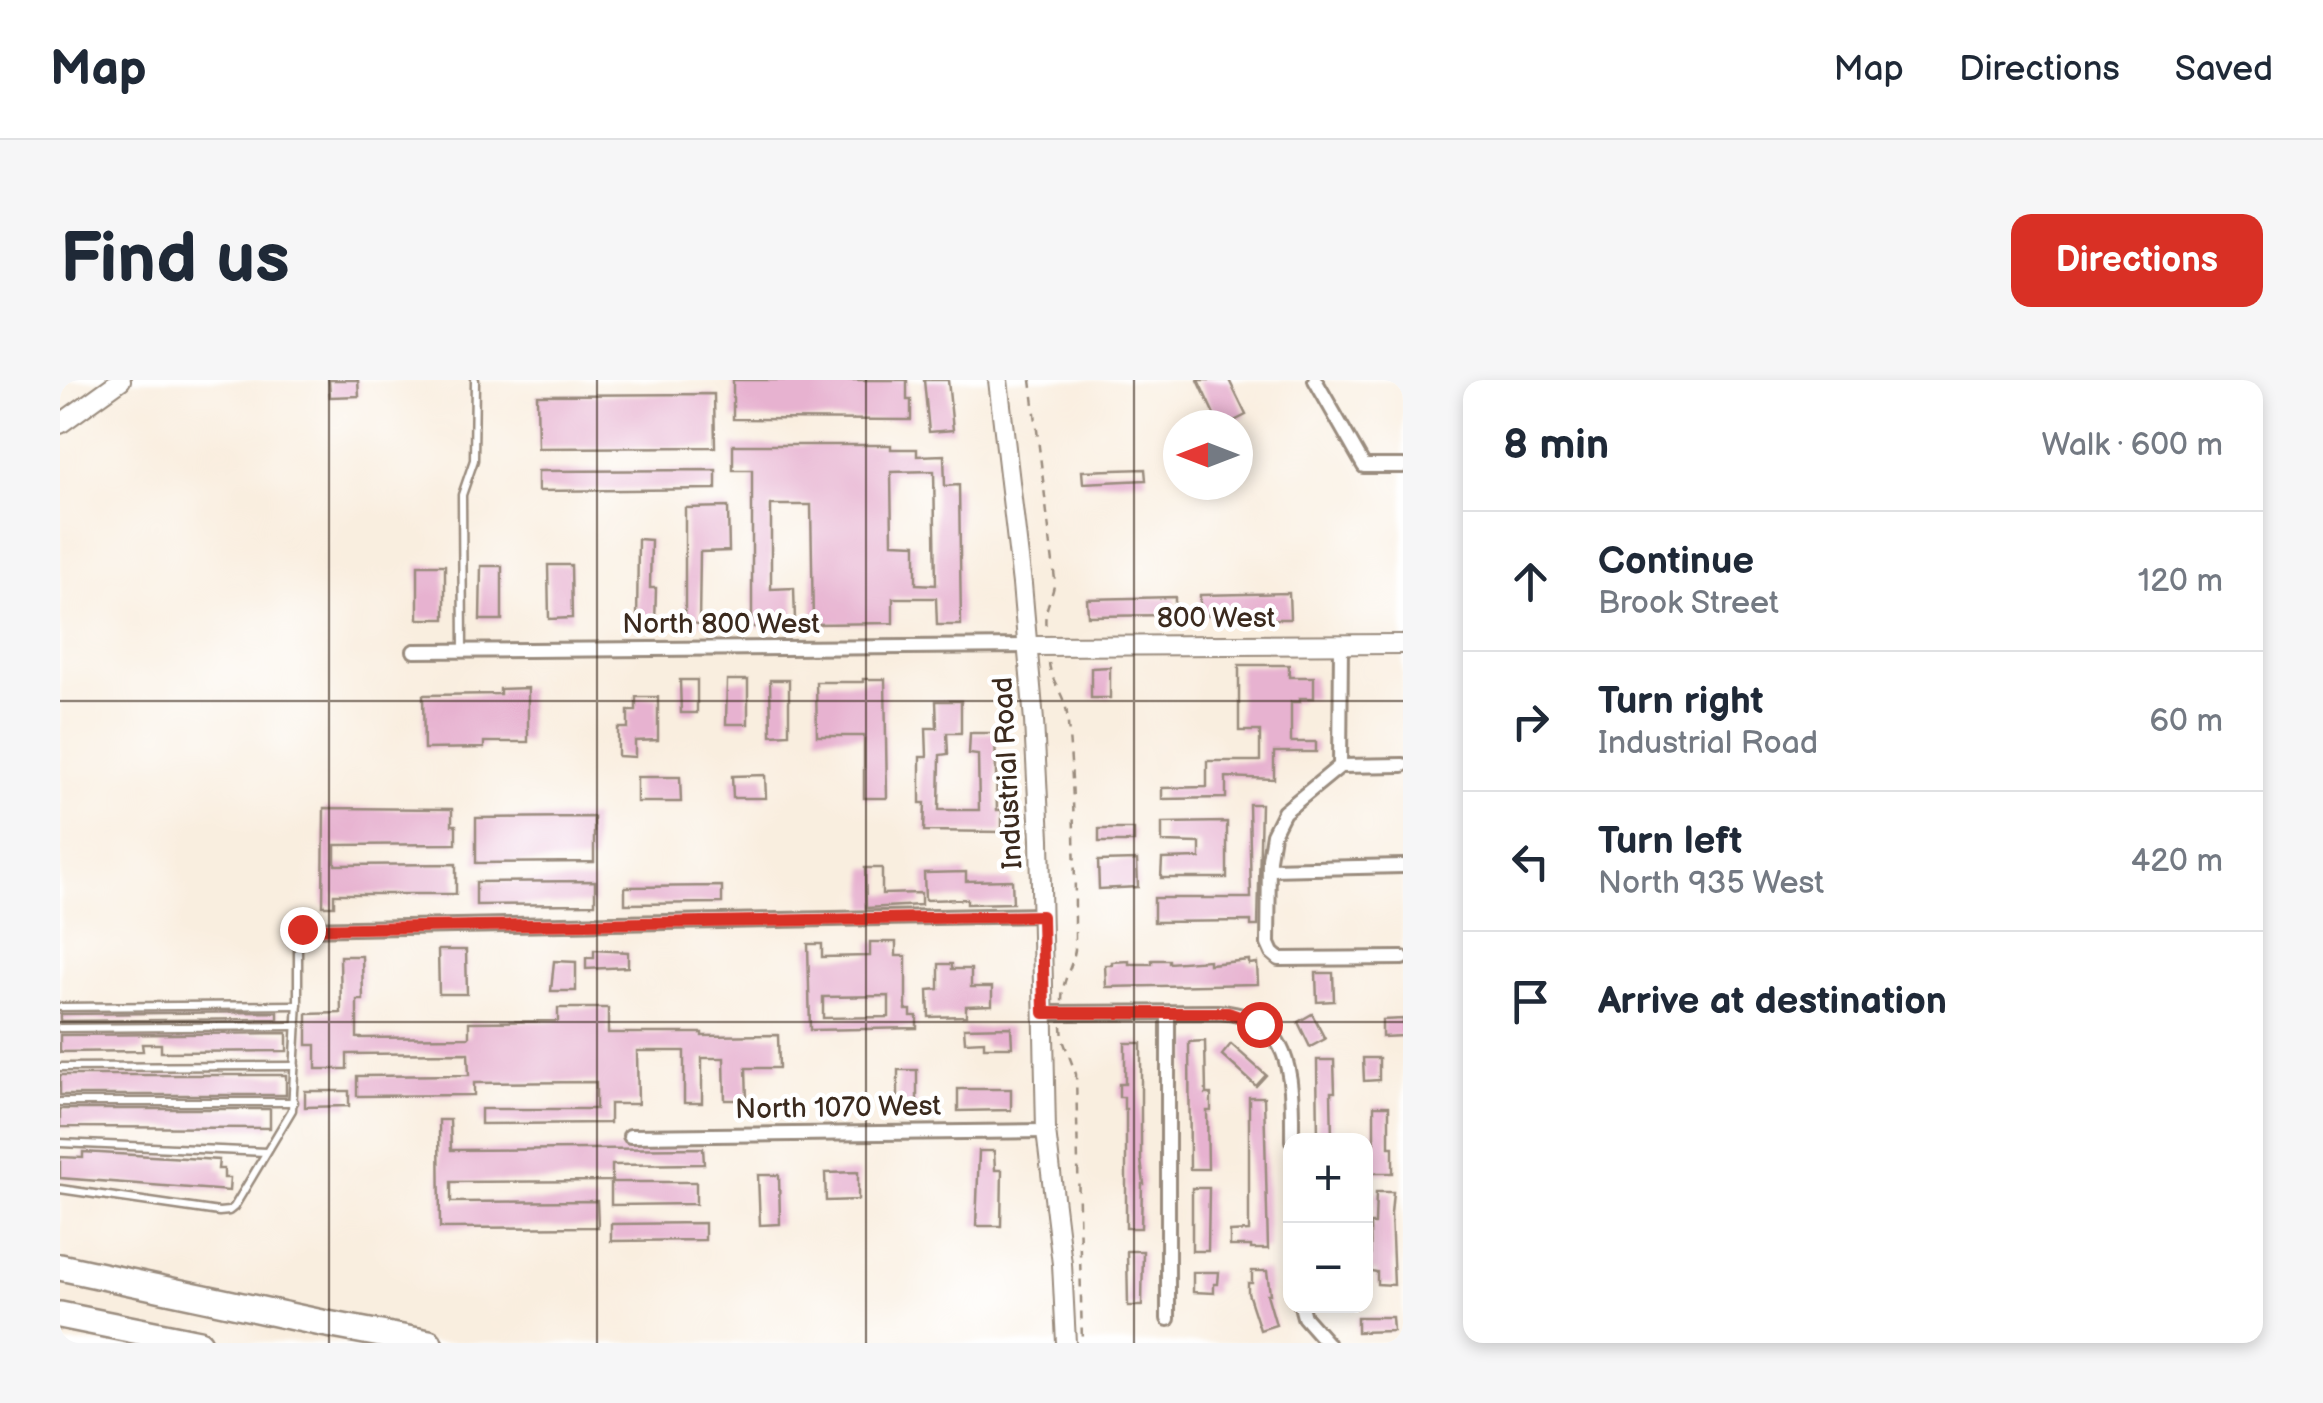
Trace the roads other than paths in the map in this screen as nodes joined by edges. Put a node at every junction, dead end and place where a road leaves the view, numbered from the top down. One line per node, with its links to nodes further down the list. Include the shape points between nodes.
1 (121, 380): 5 (street)
2 (474, 380): 10 (lane, via 474,460 462,495)
3 (998, 380): 9 (street, Industrial Road)
4 (1315, 380): 6 (street, via 1364,466)
5 (60, 424)
6 (1403, 466)
7 (1341, 644): 8 (street, 800 West); 9 (street, 800 West); 13 (street)
8 (1403, 644)
9 (1028, 646): 10 (street, North 800 West); 16 (street, Industrial Road)
10 (463, 651): 11 (street, North 800 West)
11 (414, 652)
12 (1403, 764): 13 (street)
13 (1340, 766): 15 (street, via 1284,812 1273,834)
14 (1403, 866): 15 (street)
15 (1269, 869): 18 (street, via 1268,944 1279,958)
16 (1042, 916): 17 (street); 21 (street, Industrial Road)
17 (302, 929): 19 (lane)
18 (1403, 958)
19 (298, 1004): 20 (lane); 23 (lane)
20 (60, 1007)
21 (1044, 1013): 22 (street); 29 (street, Industrial Road)
22 (1168, 1013): 30 (street, via 1228,1013 1266,1030 1291,1076); 38 (street)
23 (297, 1026): 24 (lane); 25 (lane)
24 (60, 1028)
25 (295, 1066): 26 (lane); 28 (lane)
26 (60, 1067)
27 (60, 1102): 28 (lane)
28 (294, 1102): 33 (lane)
29 (1046, 1130): 31 (street, North 1070 West); 41 (street, Industrial Road)
30 (1292, 1133)
31 (630, 1136)
32 (60, 1143): 33 (lane)
33 (266, 1152): 34 (lane, via 229,1211)
34 (60, 1189)
35 (60, 1267): 40 (highway)
36 (1303, 1313): 42 (street)
37 (60, 1314): 39 (highway)
38 (1168, 1319)
39 (199, 1343)
40 (429, 1343)
41 (1066, 1343)
42 (1327, 1343)

